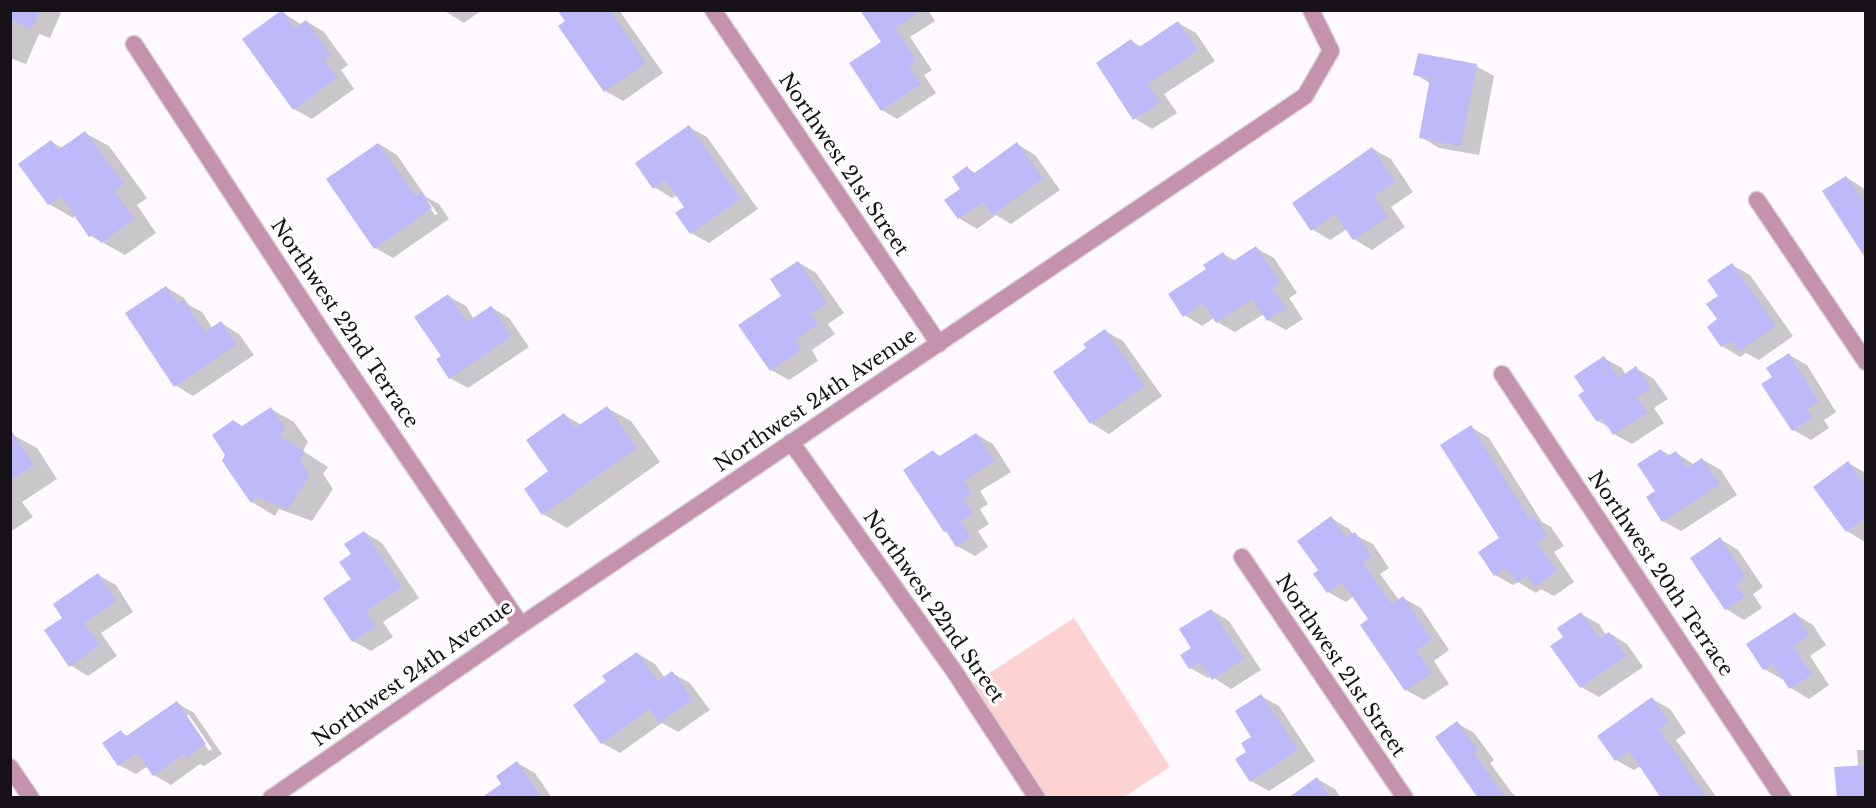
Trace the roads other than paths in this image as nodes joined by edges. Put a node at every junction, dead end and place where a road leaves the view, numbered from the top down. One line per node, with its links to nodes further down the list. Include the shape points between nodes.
1 (713, 10): 5 (street, Northwest 21st Street)
2 (1311, 10): 5 (street, Northwest 24th Avenue, via 1331,51 1305,96)
3 (134, 44): 10 (street, Northwest 22nd Terrace)
4 (1757, 201): 6 (street)
5 (939, 344): 8 (street, Northwest 24th Avenue)
6 (1866, 362)
7 (1502, 374): 16 (street, Northwest 20th Terrace)
8 (791, 442): 10 (street, Northwest 24th Avenue); 14 (street, Northwest 22nd Street, via 954,671)
9 (1242, 557): 15 (street, Northwest 21st Street)
10 (521, 625): 13 (street, Northwest 24th Avenue)
11 (10, 767): 12 (street)
12 (31, 798)
13 (271, 798)
14 (1036, 798)
15 (1405, 798)
16 (1783, 798)

